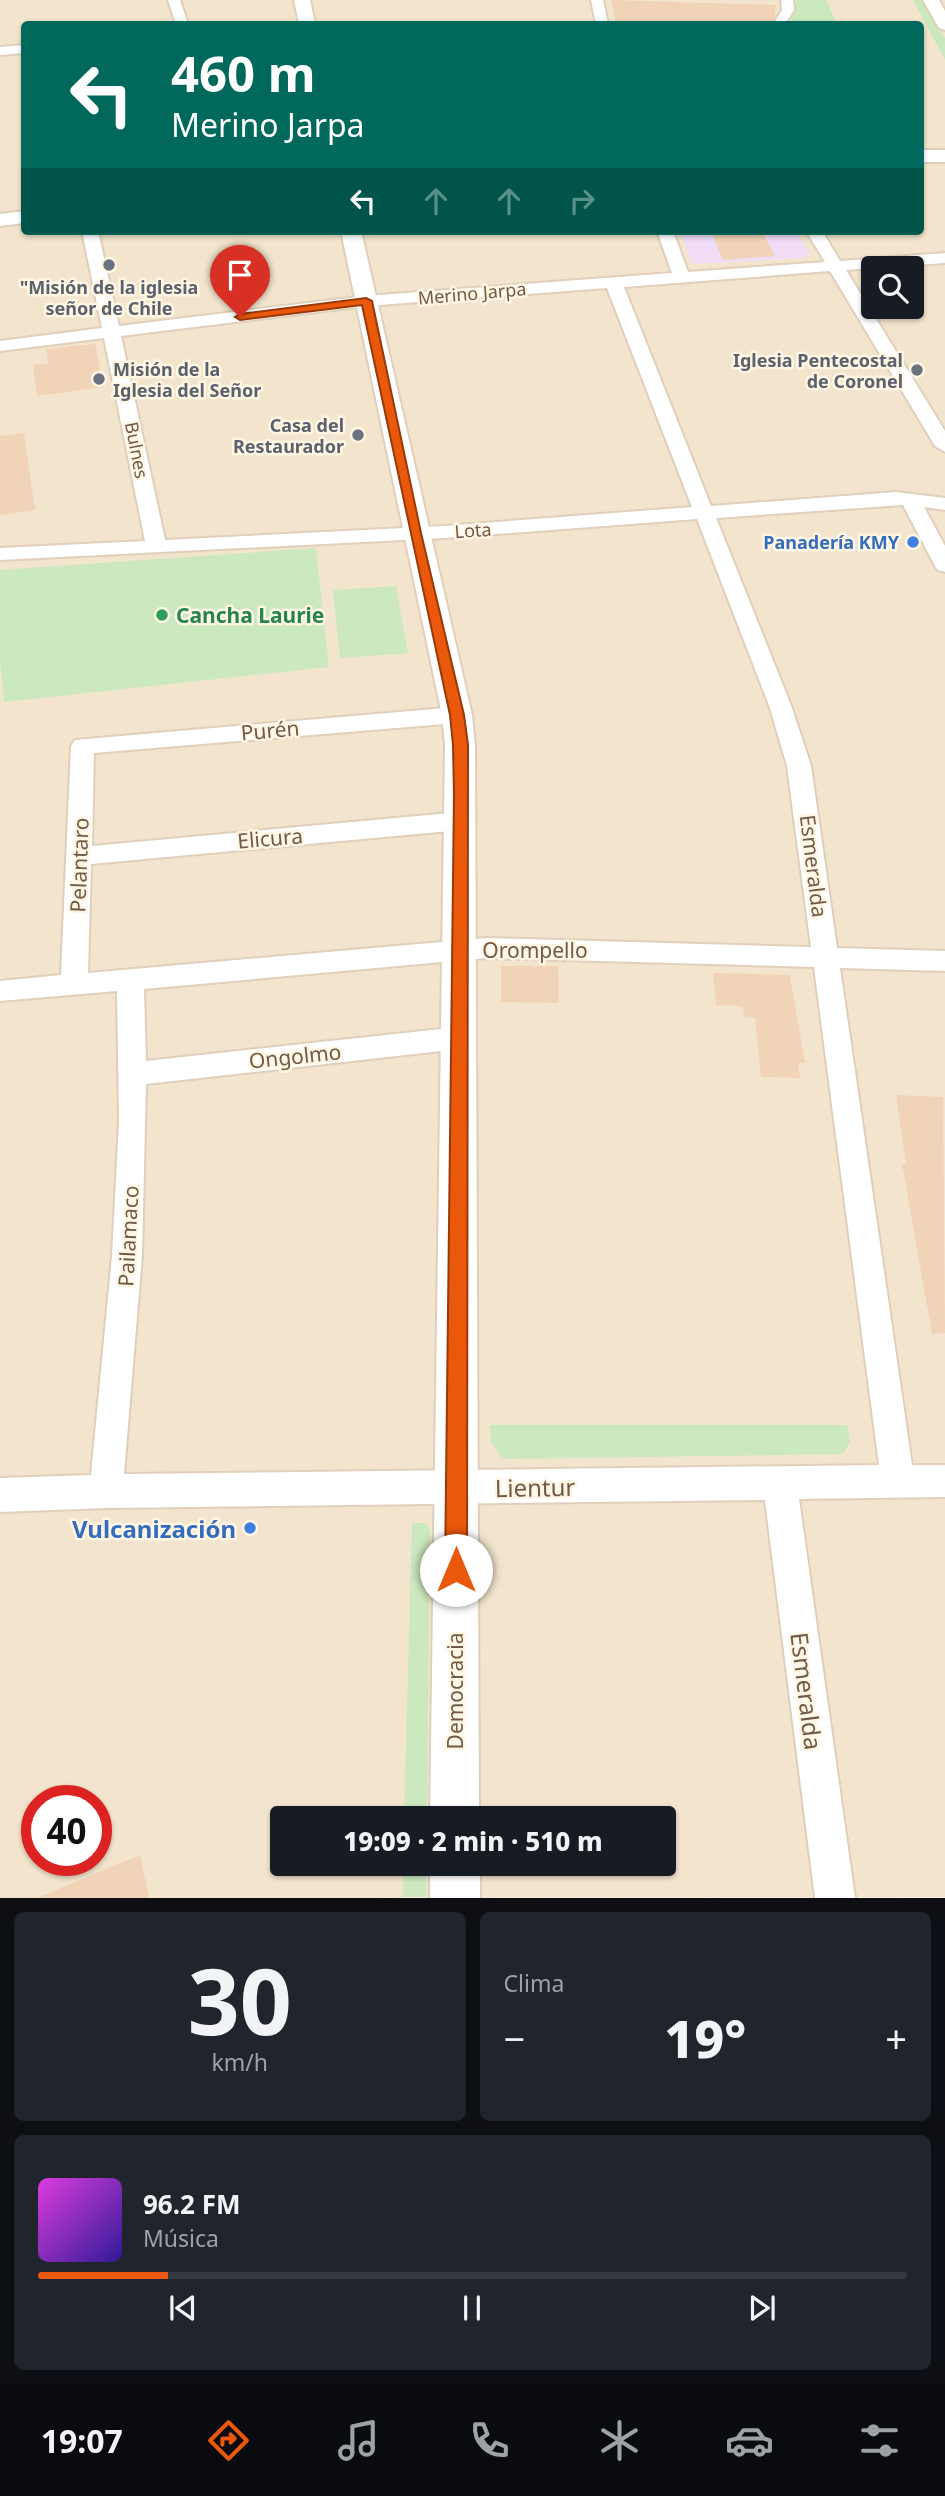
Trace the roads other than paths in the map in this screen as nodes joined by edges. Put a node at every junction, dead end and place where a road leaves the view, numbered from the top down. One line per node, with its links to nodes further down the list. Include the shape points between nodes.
1 (174, 0): 6 (street)
2 (302, 0): 7 (street)
3 (597, 0): 8 (street)
4 (787, 0): 9 (street, via 788,10)
5 (931, 0): 10 (street)
6 (181, 21)
7 (303, 21)
8 (601, 21)
9 (781, 21)
10 (945, 25)
11 (21, 49): 12 (street)
12 (0, 51)
13 (924, 156): 14 (street)
14 (945, 156)
15 (21, 217): 16 (street)
16 (0, 220)
17 (91, 235): 26 (street, Bulnes)
18 (352, 235): 25 (street, Democracia)
19 (666, 235): 23 (street)
20 (816, 235): 22 (street)
21 (945, 258): 22 (street, Merino Jarpa)
22 (834, 265): 23 (street, Merino Jarpa); 28 (street)
23 (681, 276): 24 (street, Merino Jarpa)
24 (613, 281): 25 (street, Merino Jarpa); 31 (street, Esmeralda)
25 (366, 301): 26 (street, Merino Jarpa); 32 (street, Democracia)
26 (113, 332): 27 (street, Merino Jarpa); 33 (street, Bulnes)
27 (0, 346)
28 (945, 446)
29 (910, 499): 30 (street, Lota); 31 (street, Lota); 35 (street)
30 (945, 504)
31 (704, 512): 32 (street, Lota); 41 (street, Esmeralda, via 793,740)
32 (415, 533): 33 (street, Lota); 36 (street, Democracia)
33 (156, 545): 34 (street, Lota)
34 (0, 554)
35 (945, 566)
36 (457, 715): 37 (street, Purén); 38 (street, Democracia)
37 (83, 746): 39 (street, Pelantaro)
38 (461, 821): 39 (street, Elicura); 40 (street, Democracia)
39 (79, 856): 44 (street, Pelantaro)
40 (459, 950): 41 (street, Orompello, via 511,947); 43 (street, Orompello); 46 (street, Democracia)
41 (825, 957): 42 (street, Orompello); 49 (street, Esmeralda)
42 (945, 961)
43 (130, 981): 44 (street, Orompello); 47 (street, Pailamaco)
44 (74, 985): 45 (street, Orompello)
45 (0, 990)
46 (458, 1038): 47 (street, Ongolmo); 51 (street, Democracia)
47 (132, 1074): 52 (street, Pailamaco, via 127,1268)
48 (945, 1481): 49 (street, Lientur)
49 (898, 1482): 50 (street, Lientur)
50 (780, 1484): 51 (street, Lientur); 57 (street, Esmeralda)
51 (456, 1488): 52 (street, Lientur); 54 (street, Democracia)
52 (106, 1491): 53 (street, Lientur)
53 (0, 1494)
54 (455, 1806)
55 (455, 1876): 56 (street)
56 (455, 1898)
57 (835, 1898)

